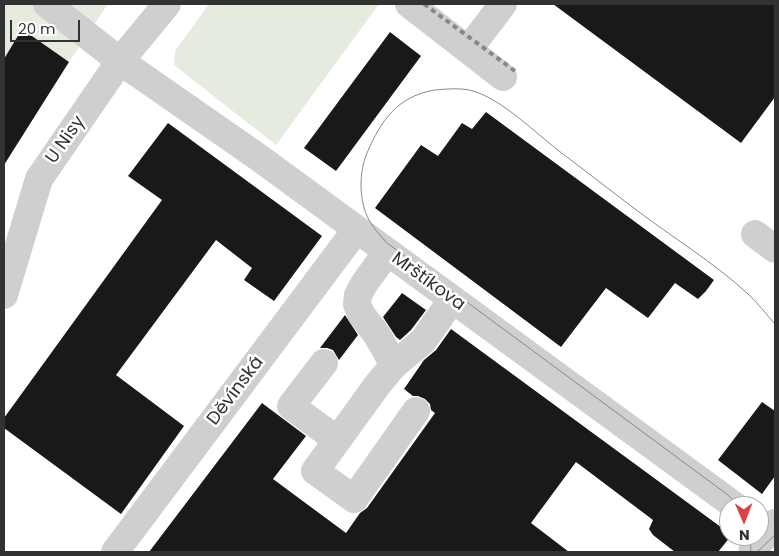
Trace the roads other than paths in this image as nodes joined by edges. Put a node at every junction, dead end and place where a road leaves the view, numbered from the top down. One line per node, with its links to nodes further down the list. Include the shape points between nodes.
1 (47, 4): 6 (street, Mrštíkova)
2 (167, 4): 6 (street, U Nisy)
3 (409, 4): 5 (street)
4 (503, 4): 5 (street)
5 (468, 50): 7 (street)
6 (120, 61): 8 (street, Mrštíkova); 10 (street, U Nisy, via 39,179)
7 (503, 77)
8 (356, 230): 9 (street, Mrštíkova); 17 (street, Děvínská)
9 (387, 252): 11 (street, Mrštíkova); 13 (street, via 364,284 358,295 358,304)
10 (4, 295)
11 (452, 300): 13 (street, via 423,341); 16 (street, Mrštíkova)
12 (324, 363): 15 (street, via 291,406)
13 (394, 365): 15 (street)
14 (416, 411): 15 (street, via 354,498 315,471)
15 (338, 440)
16 (721, 496)
17 (115, 552)

